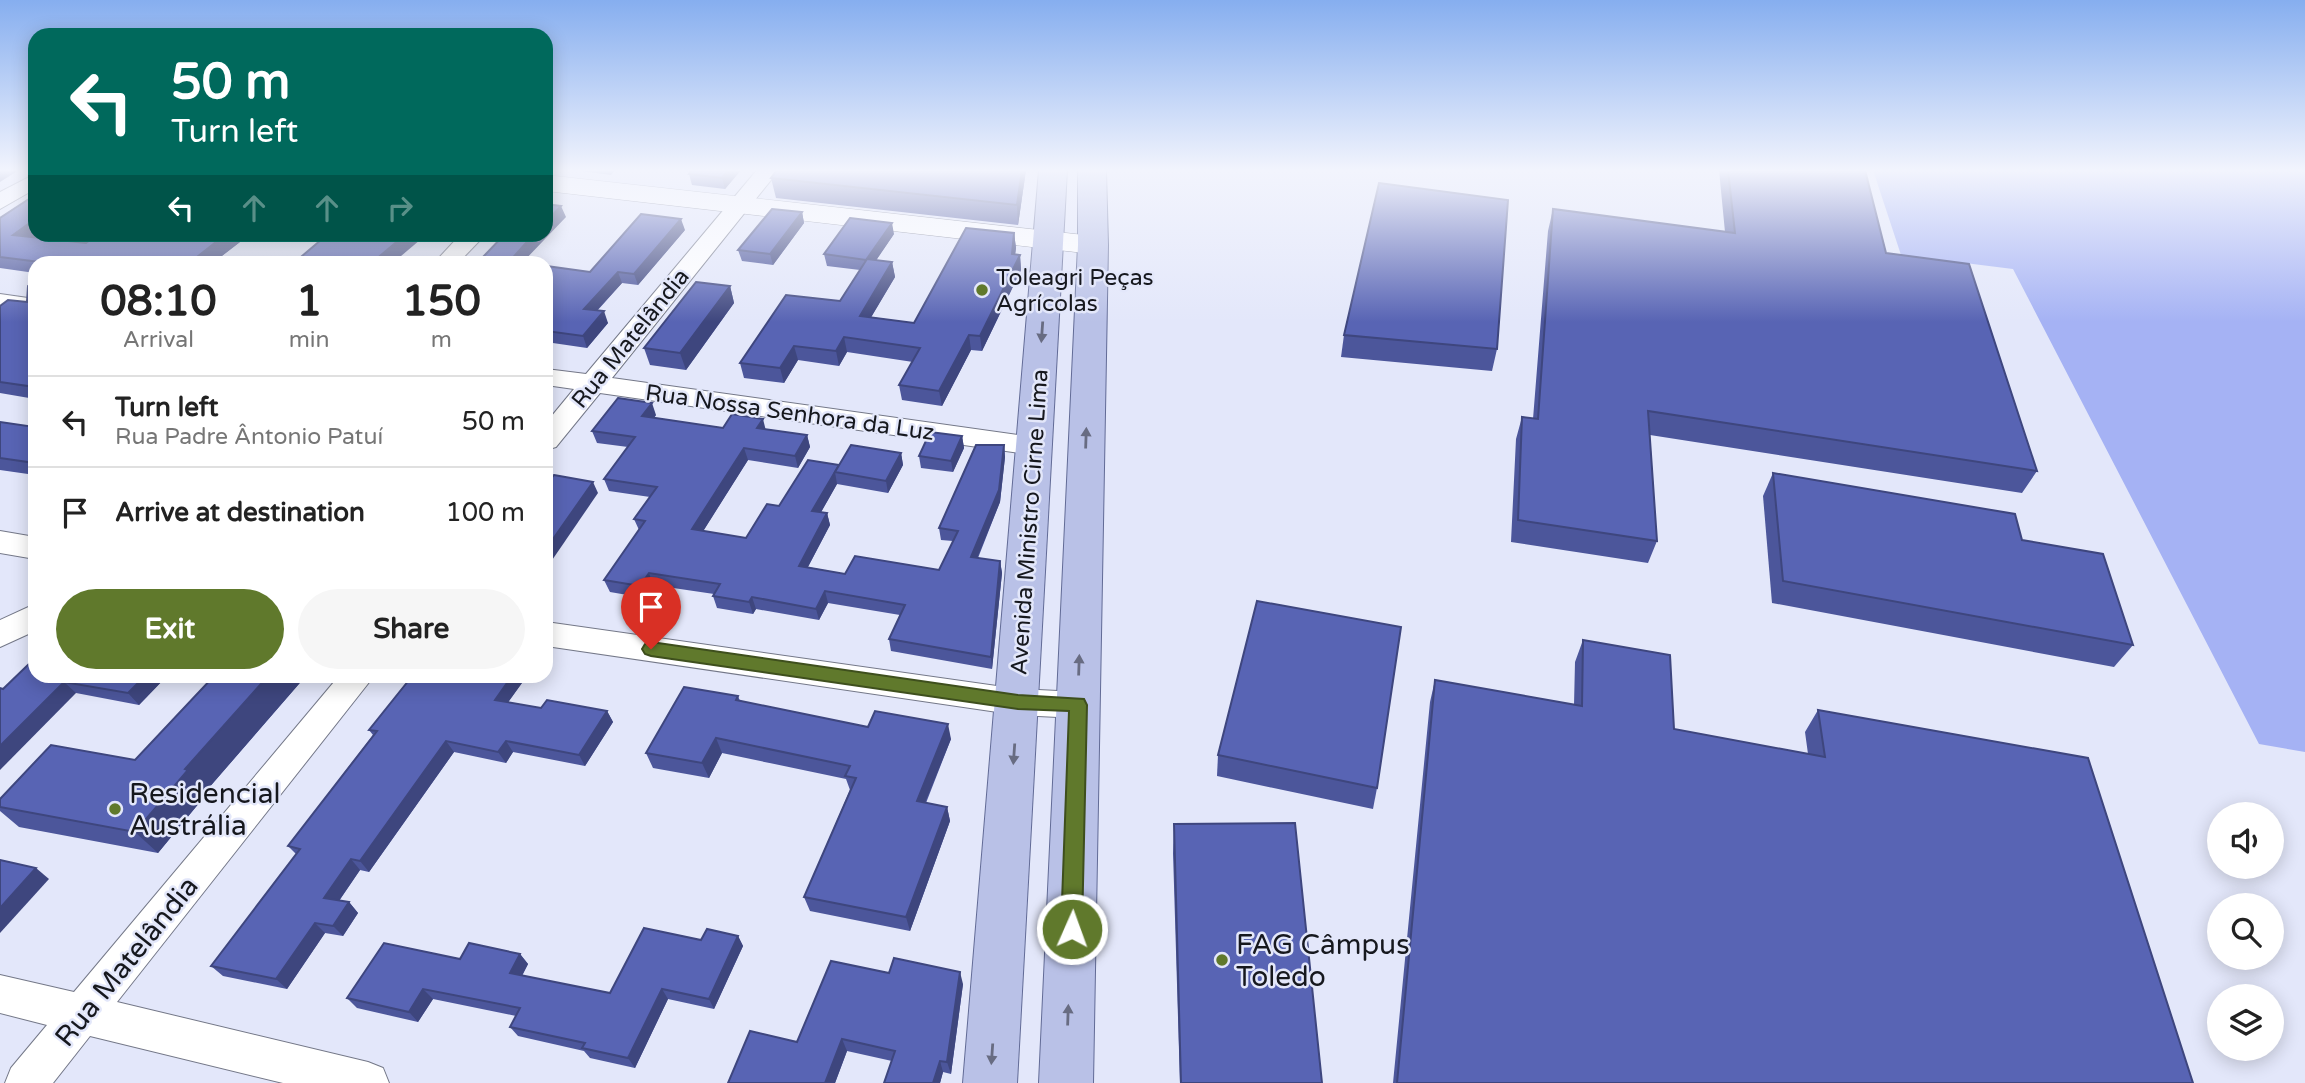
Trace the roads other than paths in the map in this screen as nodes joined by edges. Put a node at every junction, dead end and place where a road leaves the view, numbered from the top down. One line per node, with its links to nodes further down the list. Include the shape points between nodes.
1 (726, 221): 12 (street, Rua Matelândia)
2 (784, 221): 6 (street)
3 (1050, 221): 6 (main road, Avenida Ministro Cirne Lima)
4 (1093, 221): 8 (main road)
5 (467, 242): 7 (street)
6 (1048, 253): 8 (street); 14 (main road, Avenida Ministro Cirne Lima, one-way to 14)
7 (452, 256)
8 (1093, 257): 22 (main road, one-way to 8)
9 (0, 301): 10 (street)
10 (28, 305)
11 (553, 378): 12 (street, Rua Nossa Senhora da Luz)
12 (593, 384): 13 (street, Rua Matelândia); 14 (street, Rua Nossa Senhora da Luz)
13 (553, 433)
14 (1033, 446): 21 (main road, Avenida Ministro Cirne Lima)
15 (0, 542): 16 (street)
16 (28, 547)
17 (28, 620): 18 (street)
18 (0, 635)
19 (553, 635): 21 (street)
20 (352, 683): 24 (street, Rua Matelândia)
21 (1018, 702): 22 (street); 27 (main road, Avenida Ministro Cirne Lima, one-way to 27)
22 (1078, 705): 28 (main road, one-way to 22)
23 (0, 994): 24 (street)
24 (82, 1014): 25 (street, Rua Matelândia); 26 (street)
25 (26, 1083)
26 (368, 1083)
27 (990, 1083)
28 (1066, 1083)

